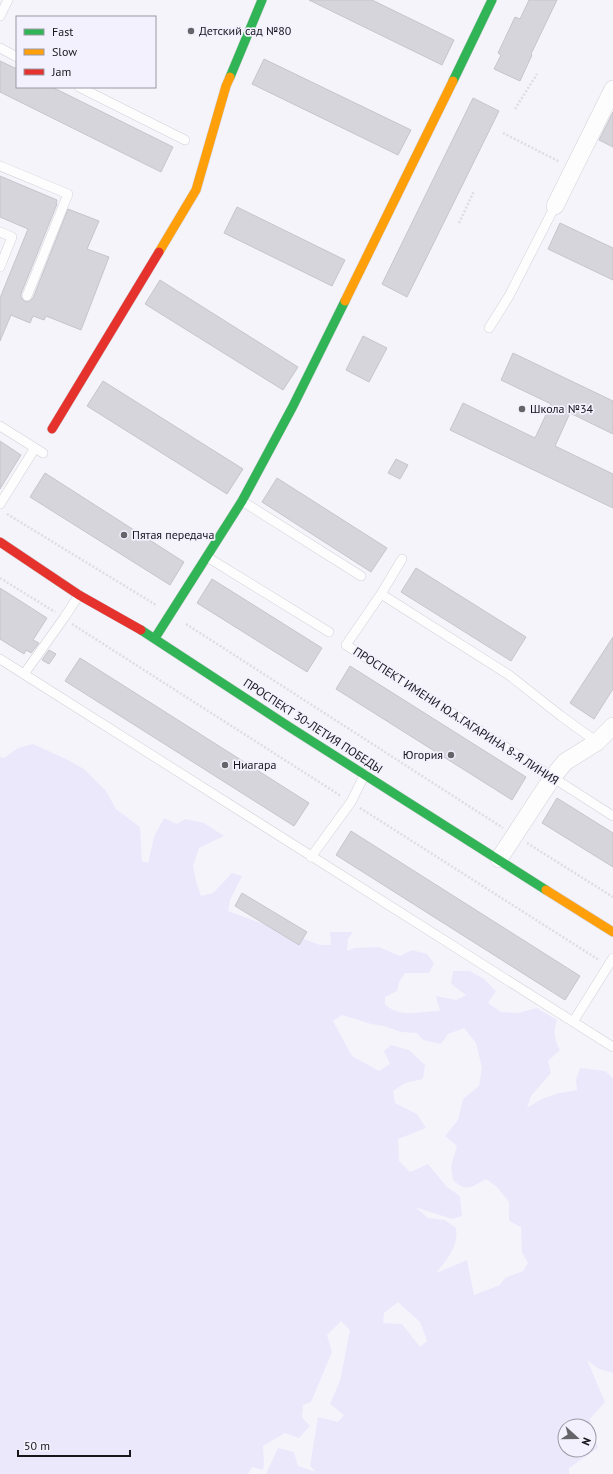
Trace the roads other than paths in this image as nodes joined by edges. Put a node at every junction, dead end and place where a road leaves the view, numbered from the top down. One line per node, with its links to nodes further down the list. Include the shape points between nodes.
1 (8, 0): 4 (lane)
2 (262, 0): 17 (street, via 226,86 196,190)
3 (492, 0): 18 (street, via 302,386)
4 (0, 16)
5 (0, 48): 6 (lane)
6 (16, 56)
7 (81, 88): 9 (lane)
8 (613, 89): 11 (street)
9 (185, 140)
10 (0, 166): 14 (lane, via 68,194)
11 (555, 206): 15 (lane, via 509,296)
12 (0, 232): 13 (lane, via 12,237)
13 (0, 267)
14 (27, 296)
15 (489, 328)
16 (0, 426): 19 (lane, via 39,451)
17 (52, 429)
18 (242, 501): 21 (street); 23 (lane)
19 (0, 504)
20 (0, 542): 25 (street, ПРОСПЕКТ 30-ЛЕТИЯ ПОБЕДЫ)
21 (207, 557): 26 (lane); 27 (street)
22 (402, 559): 24 (lane, ПРОСПЕКТ ИМЕНИ Ю.А.ГАГАРИНА 8-Я ЛИНИЯ)
23 (361, 576)
24 (381, 594): 31 (lane, via 509,675); 33 (lane, ПРОСПЕКТ ИМЕНИ Ю.А.ГАГАРИНА 8-Я ЛИНИЯ, via 346,645)
25 (79, 595): 27 (street, ПРОСПЕКТ 30-ЛЕТИЯ ПОБЕДЫ); 29 (lane)
26 (329, 632)
27 (155, 638): 32 (street, ПРОСПЕКТ 30-ЛЕТИЯ ПОБЕДЫ)
28 (0, 659): 29 (lane)
29 (24, 674): 35 (lane)
30 (613, 726): 31 (street)
31 (597, 742): 33 (street, via 565,762)
32 (365, 774): 35 (lane, via 351,802); 36 (street, ПРОСПЕКТ 30-ЛЕТИЯ ПОБЕДЫ)
33 (552, 778): 34 (lane, ПРОСПЕКТ ИМЕНИ Ю.А.ГАГАРИНА 8-Я ЛИНИЯ); 36 (street)
34 (613, 816)
35 (311, 857): 39 (lane)
36 (499, 859): 37 (street, ПРОСПЕКТ 30-ЛЕТИЯ ПОБЕДЫ)
37 (613, 932)
38 (610, 962): 39 (lane)
39 (573, 1022): 40 (lane)
40 (613, 1047)

